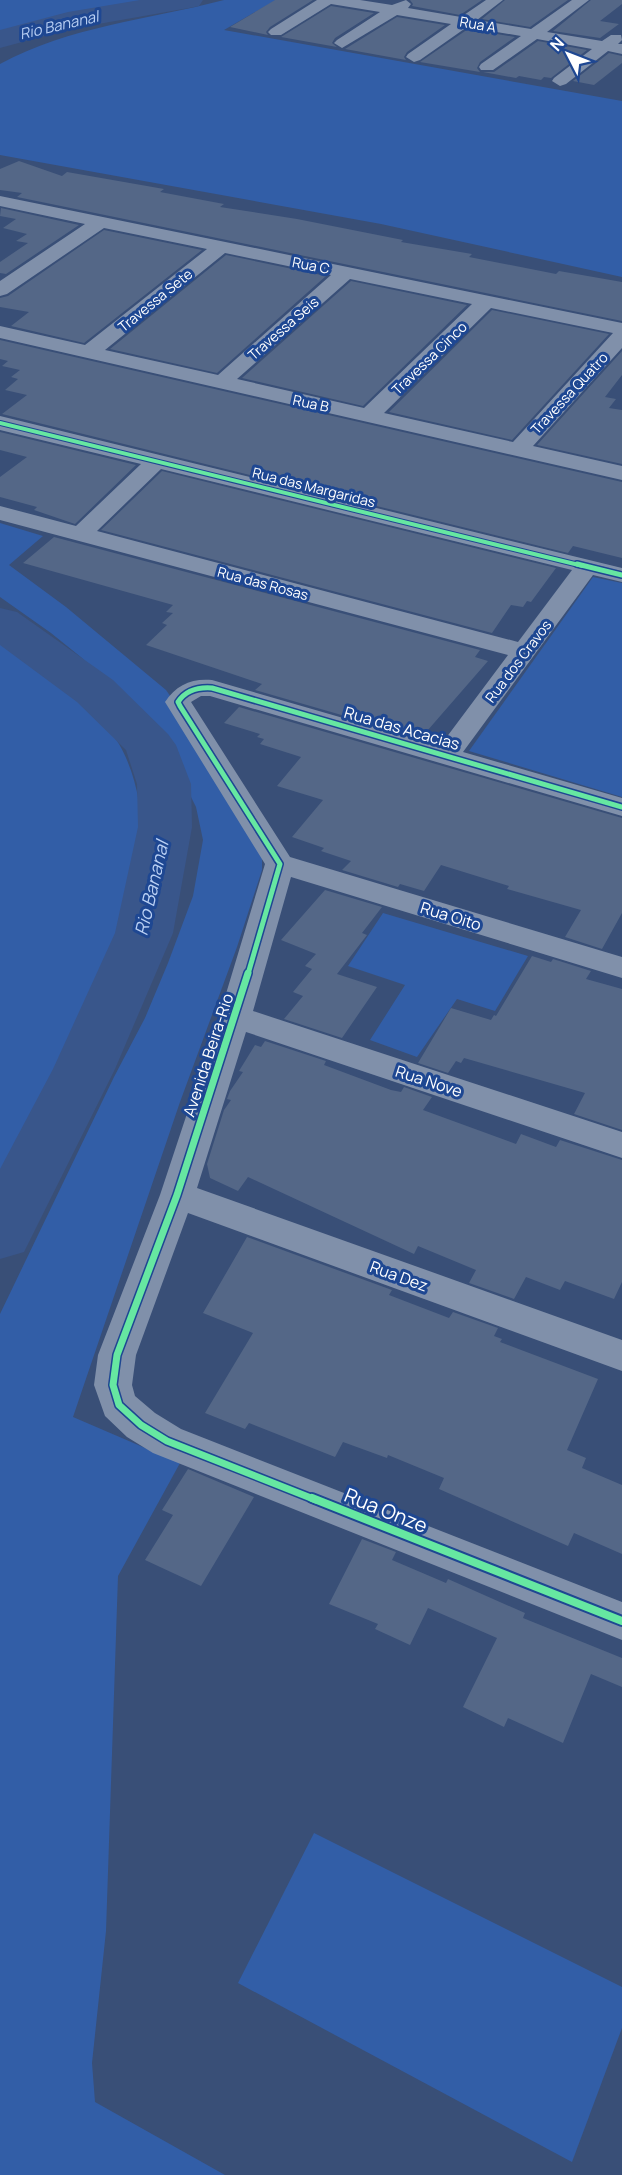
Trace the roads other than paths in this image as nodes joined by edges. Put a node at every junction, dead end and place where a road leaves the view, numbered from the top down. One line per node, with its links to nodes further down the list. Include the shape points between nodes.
1 (327, 0): 8 (street)
2 (334, 0): 6 (street, Rua A)
3 (410, 0): 6 (street)
4 (496, 0): 7 (street)
5 (582, 0): 9 (street)
6 (393, 10): 7 (street, Rua A); 11 (street)
7 (463, 21): 9 (street, Rua A); 14 (street)
8 (276, 32)
9 (533, 34): 12 (street, Rua A); 15 (street)
10 (622, 34): 12 (street)
11 (342, 43)
12 (604, 46): 13 (street, Rua A); 16 (street)
13 (622, 49)
14 (414, 57)
15 (487, 67)
16 (560, 81)
17 (0, 201): 18 (street, Rua C)
18 (100, 222): 19 (street, Rua C); 21 (street)
19 (221, 247): 20 (street, Rua C); 26 (street, Travessa Sete)
20 (346, 272): 22 (street, Rua C); 27 (street, Travessa Seis)
21 (0, 290)
22 (488, 300): 23 (street, Rua C); 28 (street, Travessa Cinco)
23 (622, 329)
24 (0, 332): 26 (street, Rua B)
25 (622, 336): 30 (street, Travessa Quatro)
26 (88, 353): 27 (street, Rua B)
27 (221, 383): 28 (street, Rua B)
28 (369, 415): 30 (street, Rua B)
29 (0, 423): 31 (street, Rua das Margaridas)
30 (517, 450): 32 (street, Rua B)
31 (157, 461): 34 (street); 35 (street, Rua das Margaridas)
32 (622, 473)
33 (0, 513): 34 (street, Rua das Rosas)
34 (80, 535): 37 (street, Rua das Rosas)
35 (588, 566): 36 (street, Rua das Margaridas); 37 (street, Rua dos Cravos)
36 (622, 575)
37 (525, 652): 38 (street, Rua dos Cravos)
38 (447, 755): 39 (street, Rua das Acacias); 40 (street, Rua das Acacias, via 212,688 181,696 178,702)
39 (622, 807)
40 (280, 864): 41 (street, Rua Oito); 42 (street, Avenida Beira-Rio)
41 (622, 968)
42 (235, 1017): 43 (street, Rua Nove); 44 (street, Avenida Beira-Rio)
43 (622, 1145)
44 (177, 1195): 45 (street, Rua Dez); 46 (street, Avenida Beira-Rio, via 117,1355 113,1385 119,1405)
45 (622, 1356)
46 (141, 1425): 47 (street, Rua Onze, via 168,1441)
47 (622, 1621)

